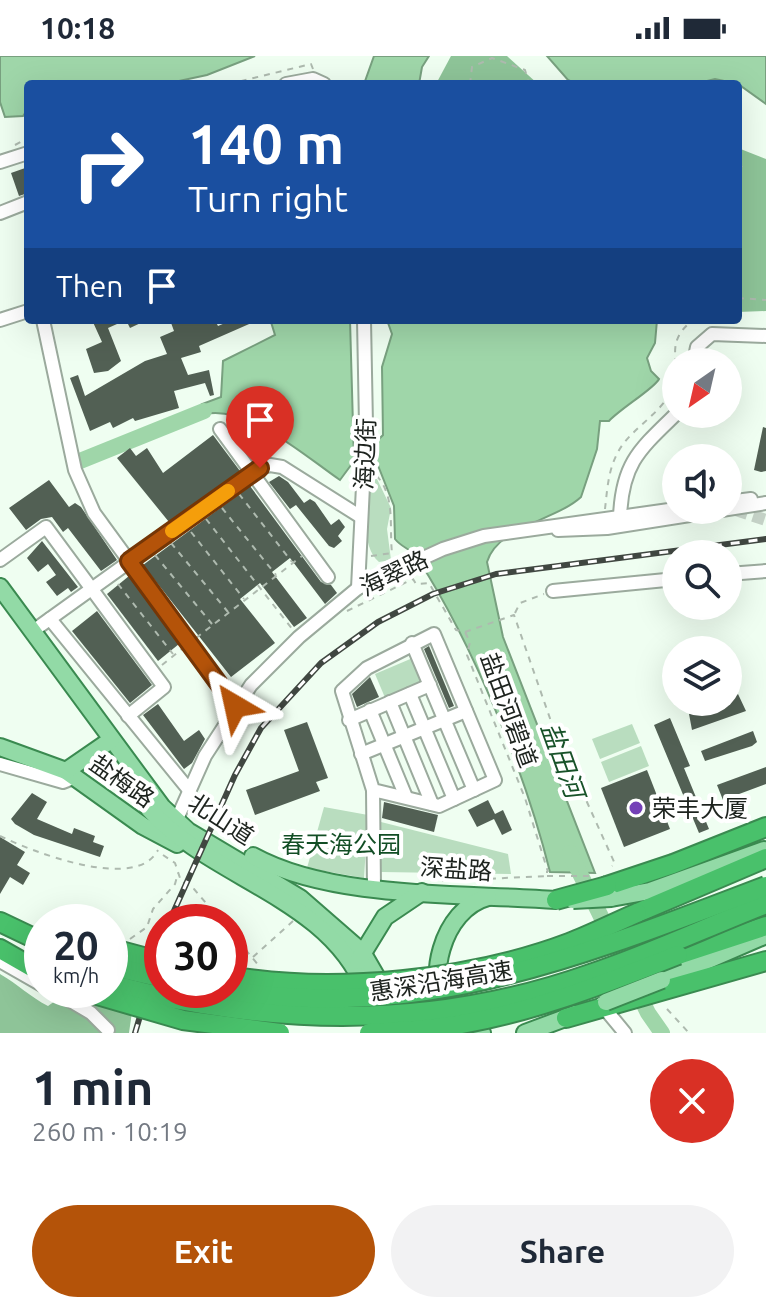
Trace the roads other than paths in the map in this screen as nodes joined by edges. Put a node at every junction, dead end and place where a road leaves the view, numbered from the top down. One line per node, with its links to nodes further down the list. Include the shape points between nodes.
1 (24, 154): 2 (street)
2 (0, 162)
3 (24, 204): 4 (street)
4 (0, 213)
5 (24, 312): 6 (street)
6 (0, 320)
7 (44, 324): 22 (street, via 75,470 94,513)
8 (364, 324): 18 (street, 海边街)
9 (766, 336): 10 (street, via 712,334)
10 (697, 348)
11 (662, 428): 19 (street, via 628,467)
12 (220, 429): 13 (street)
13 (252, 473): 18 (street, via 270,465 282,467); 22 (street); 25 (street)
14 (766, 497): 15 (street)
15 (742, 500)
16 (766, 503): 20 (street, 海翠路)
17 (662, 511): 19 (street, 海翠路)
18 (361, 517): 28 (street, 海边街)
19 (620, 517): 20 (street, 海翠路)
20 (606, 523): 28 (street, 海翠路, via 484,536)
21 (0, 560): 29 (street, via 46,527)
22 (129, 561): 29 (street); 38 (street)
23 (766, 571): 24 (street)
24 (742, 573)
25 (328, 577)
26 (662, 580): 30 (street)
27 (0, 587): 33 (main road, 北山道)
28 (358, 588): 38 (street, 海翠路, via 273,661)
29 (92, 589): 32 (street); 41 (street, via 164,687)
30 (553, 591)
31 (0, 604): 46 (main road, 北山道)
32 (50, 619): 33 (street); 41 (street)
33 (33, 631): 46 (main road, 北山道)
34 (412, 643): 35 (street); 40 (street, via 434,634); 43 (street, via 344,686 342,700)
35 (430, 685): 36 (street); 42 (street)
36 (410, 694): 37 (street); 44 (street)
37 (390, 702): 39 (street); 45 (street)
38 (235, 706): 54 (street, 海翠路)
39 (370, 710): 43 (street); 47 (street)
40 (466, 711): 42 (street); 53 (street, via 495,780)
41 (128, 716): 54 (street)
42 (444, 719): 44 (street); 53 (street)
43 (349, 720): 49 (street)
44 (424, 727): 45 (street); 56 (street)
45 (404, 736): 47 (street); 57 (street)
46 (107, 743): 51 (main road, 盐梅路); 58 (main road, 北山道); 60 (main road, 北山道, via 158,819)
47 (385, 744): 49 (street); 55 (street)
48 (0, 747): 51 (main road, 盐梅路)
49 (361, 754): 52 (street)
50 (0, 764): 51 (street, via 63,782)
51 (71, 774): 60 (main road, 盐梅路, via 163,846)
52 (373, 790): 55 (street); 68 (street)
53 (474, 790): 56 (street)
54 (192, 794): 58 (street, 海翠路)
55 (406, 797): 57 (street)
56 (454, 799): 57 (street)
57 (432, 804)
58 (176, 821): 63 (main road, 北山道); 64 (main road, 深盐路, via 195,824)
59 (766, 827): 67 (highway)
60 (194, 849): 81 (main road, 北山道, via 294,908)
61 (766, 850): 67 (main road, via 650,891)
62 (766, 858): 84 (highway, bridge, via 556,947 503,963 356,982)
63 (237, 859): 64 (main road); 81 (main road, 北山道, via 300,898)
64 (280, 870): 68 (main road, 深盐路, via 320,882)
65 (426, 886): 68 (main road, 深盐路); 69 (main road, 深盐路); 81 (main road, via 394,907 375,928)
66 (766, 886): 87 (highway, 惠深沿海高速, bridge, via 582,957 436,991 305,998)
67 (608, 887): 70 (highway, bridge)
68 (374, 888)
69 (493, 896): 70 (main road, 深盐路); 93 (main road, via 467,909 443,945 439,993)
70 (556, 900)
71 (766, 904): 86 (highway, 惠深沿海高速, bridge, via 590,974 441,1009 362,1017 246,1013)
72 (0, 915): 76 (highway)
73 (0, 922): 77 (highway)
74 (766, 926): 96 (highway, bridge, via 516,1011 443,1027)
75 (766, 935): 88 (main road)
76 (24, 940)
77 (24, 943)
78 (0, 946): 79 (highway)
79 (24, 953)
80 (24, 959): 82 (street)
81 (359, 959): 85 (main road); 97 (main road, 北山道)
82 (0, 961)
83 (766, 961): 88 (highway)
84 (248, 977)
85 (382, 984): 93 (main road); 98 (main road)
86 (128, 988)
87 (248, 992)
88 (664, 993): 90 (highway)
89 (128, 1004): 95 (highway, bridge, via 183,1020)
90 (609, 1004): 92 (highway); 101 (street)
91 (83, 1008): 94 (street)
92 (566, 1018): 100 (main road)
93 (454, 1022): 99 (main road)
94 (108, 1030)
95 (280, 1033)
96 (369, 1033)
97 (380, 1033)
98 (399, 1033)
99 (482, 1033)
100 (525, 1033)
101 (625, 1033)

